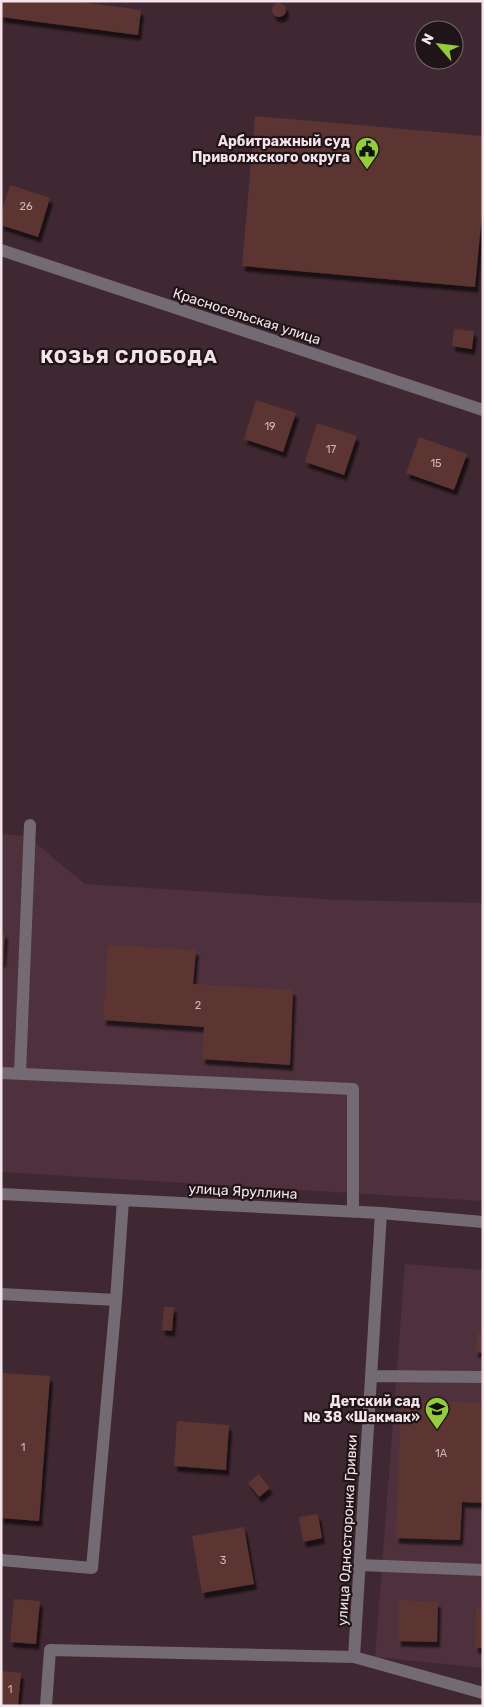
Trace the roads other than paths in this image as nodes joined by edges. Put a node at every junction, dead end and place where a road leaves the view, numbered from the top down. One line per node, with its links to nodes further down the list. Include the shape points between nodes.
1 (1, 250): 2 (street, Красносельская улица)
2 (483, 410)
3 (30, 825): 5 (street)
4 (1, 1073): 5 (street)
5 (20, 1074): 8 (street, via 353,1089)
6 (1, 1194): 7 (street, улица Яруллина)
7 (123, 1200): 8 (street, улица Яруллина); 12 (street)
8 (353, 1212): 9 (street, улица Яруллина)
9 (381, 1213): 10 (street, улица Яруллина); 13 (street, улица Односторонка Гривки)
10 (483, 1222)
11 (1, 1294): 12 (street)
12 (116, 1300): 15 (street, via 92,1568)
13 (371, 1376): 14 (street); 16 (street, улица Односторонка Гривки)
14 (483, 1377)
15 (1, 1560)
16 (360, 1565): 17 (street); 18 (street, улица Односторонка Гривки)
17 (483, 1570)
18 (354, 1657): 19 (street); 20 (street, via 50,1650)
19 (483, 1693)
20 (46, 1706)

